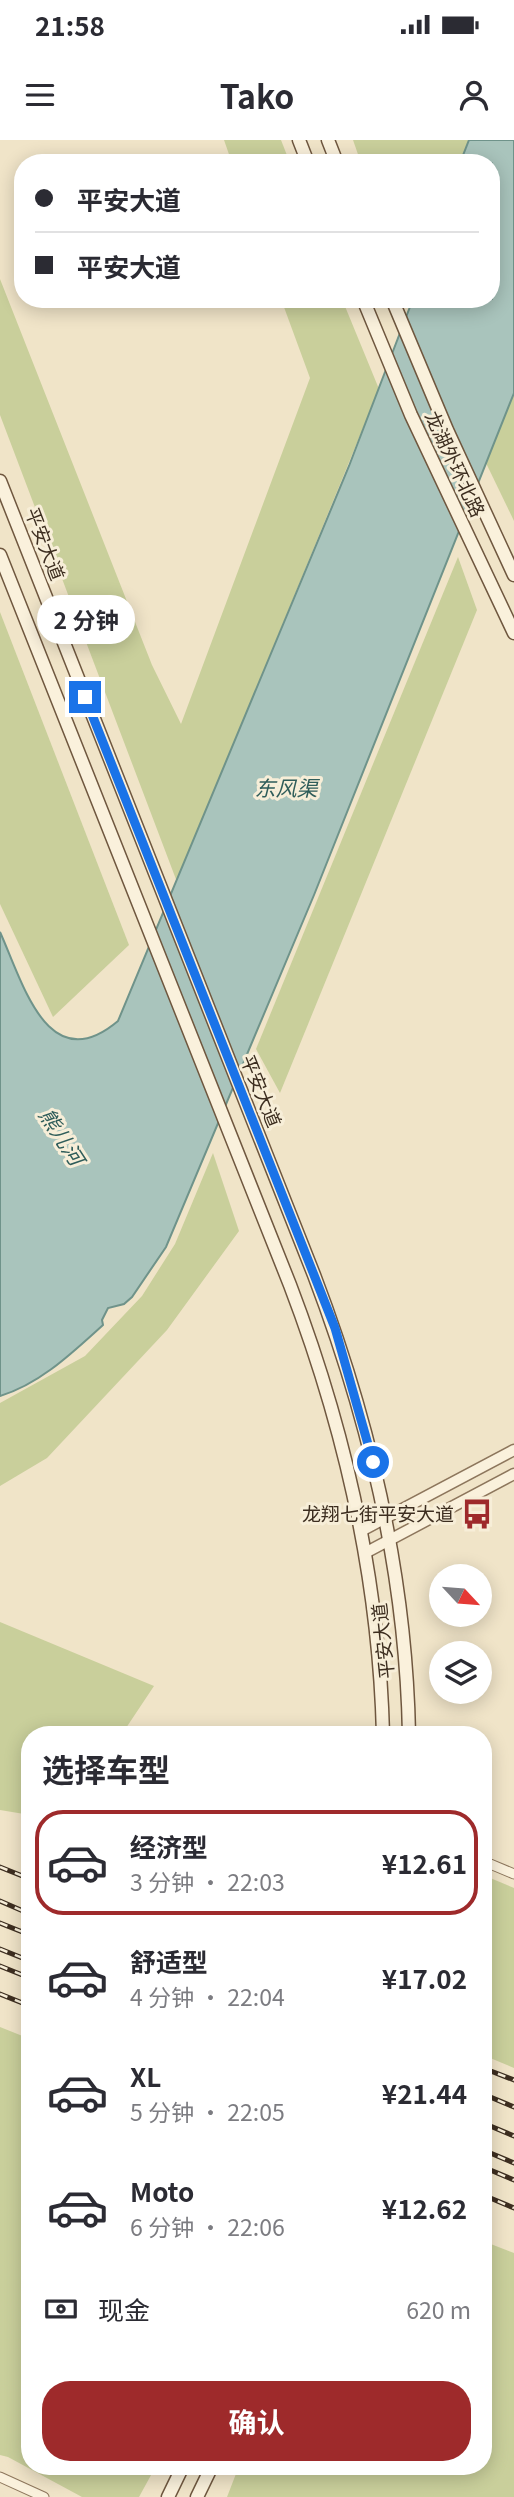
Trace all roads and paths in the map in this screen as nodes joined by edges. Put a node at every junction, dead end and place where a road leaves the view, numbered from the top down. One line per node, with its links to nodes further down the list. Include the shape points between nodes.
1 (367, 308): 6 (main road, 龙湖外环北路, via 411,415)
2 (397, 308): 5 (main road, 龙湖外环北路)
3 (0, 481): 9 (main road, 平安大道, via 348,1368)
4 (0, 555): 10 (main road, 平安大道, via 295,1298 338,1428)
5 (514, 575)
6 (514, 633)
7 (514, 1450): 9 (street)
8 (514, 1474): 11 (street)
9 (385, 1519): 10 (street); 11 (main road, 平安大道)
10 (361, 1531): 12 (main road, 平安大道)
11 (389, 1541): 12 (street); 14 (main road, 平安大道, via 402,1626)
12 (365, 1553): 13 (main road, 平安大道)
13 (382, 1726)
14 (408, 1726)
15 (492, 1865): 16 (street)
16 (514, 1874)
17 (179, 2475): 21 (main road)
18 (208, 2475): 22 (main road)
19 (0, 2477): 20 (street)
20 (44, 2497)
21 (168, 2497)
22 (197, 2497)

